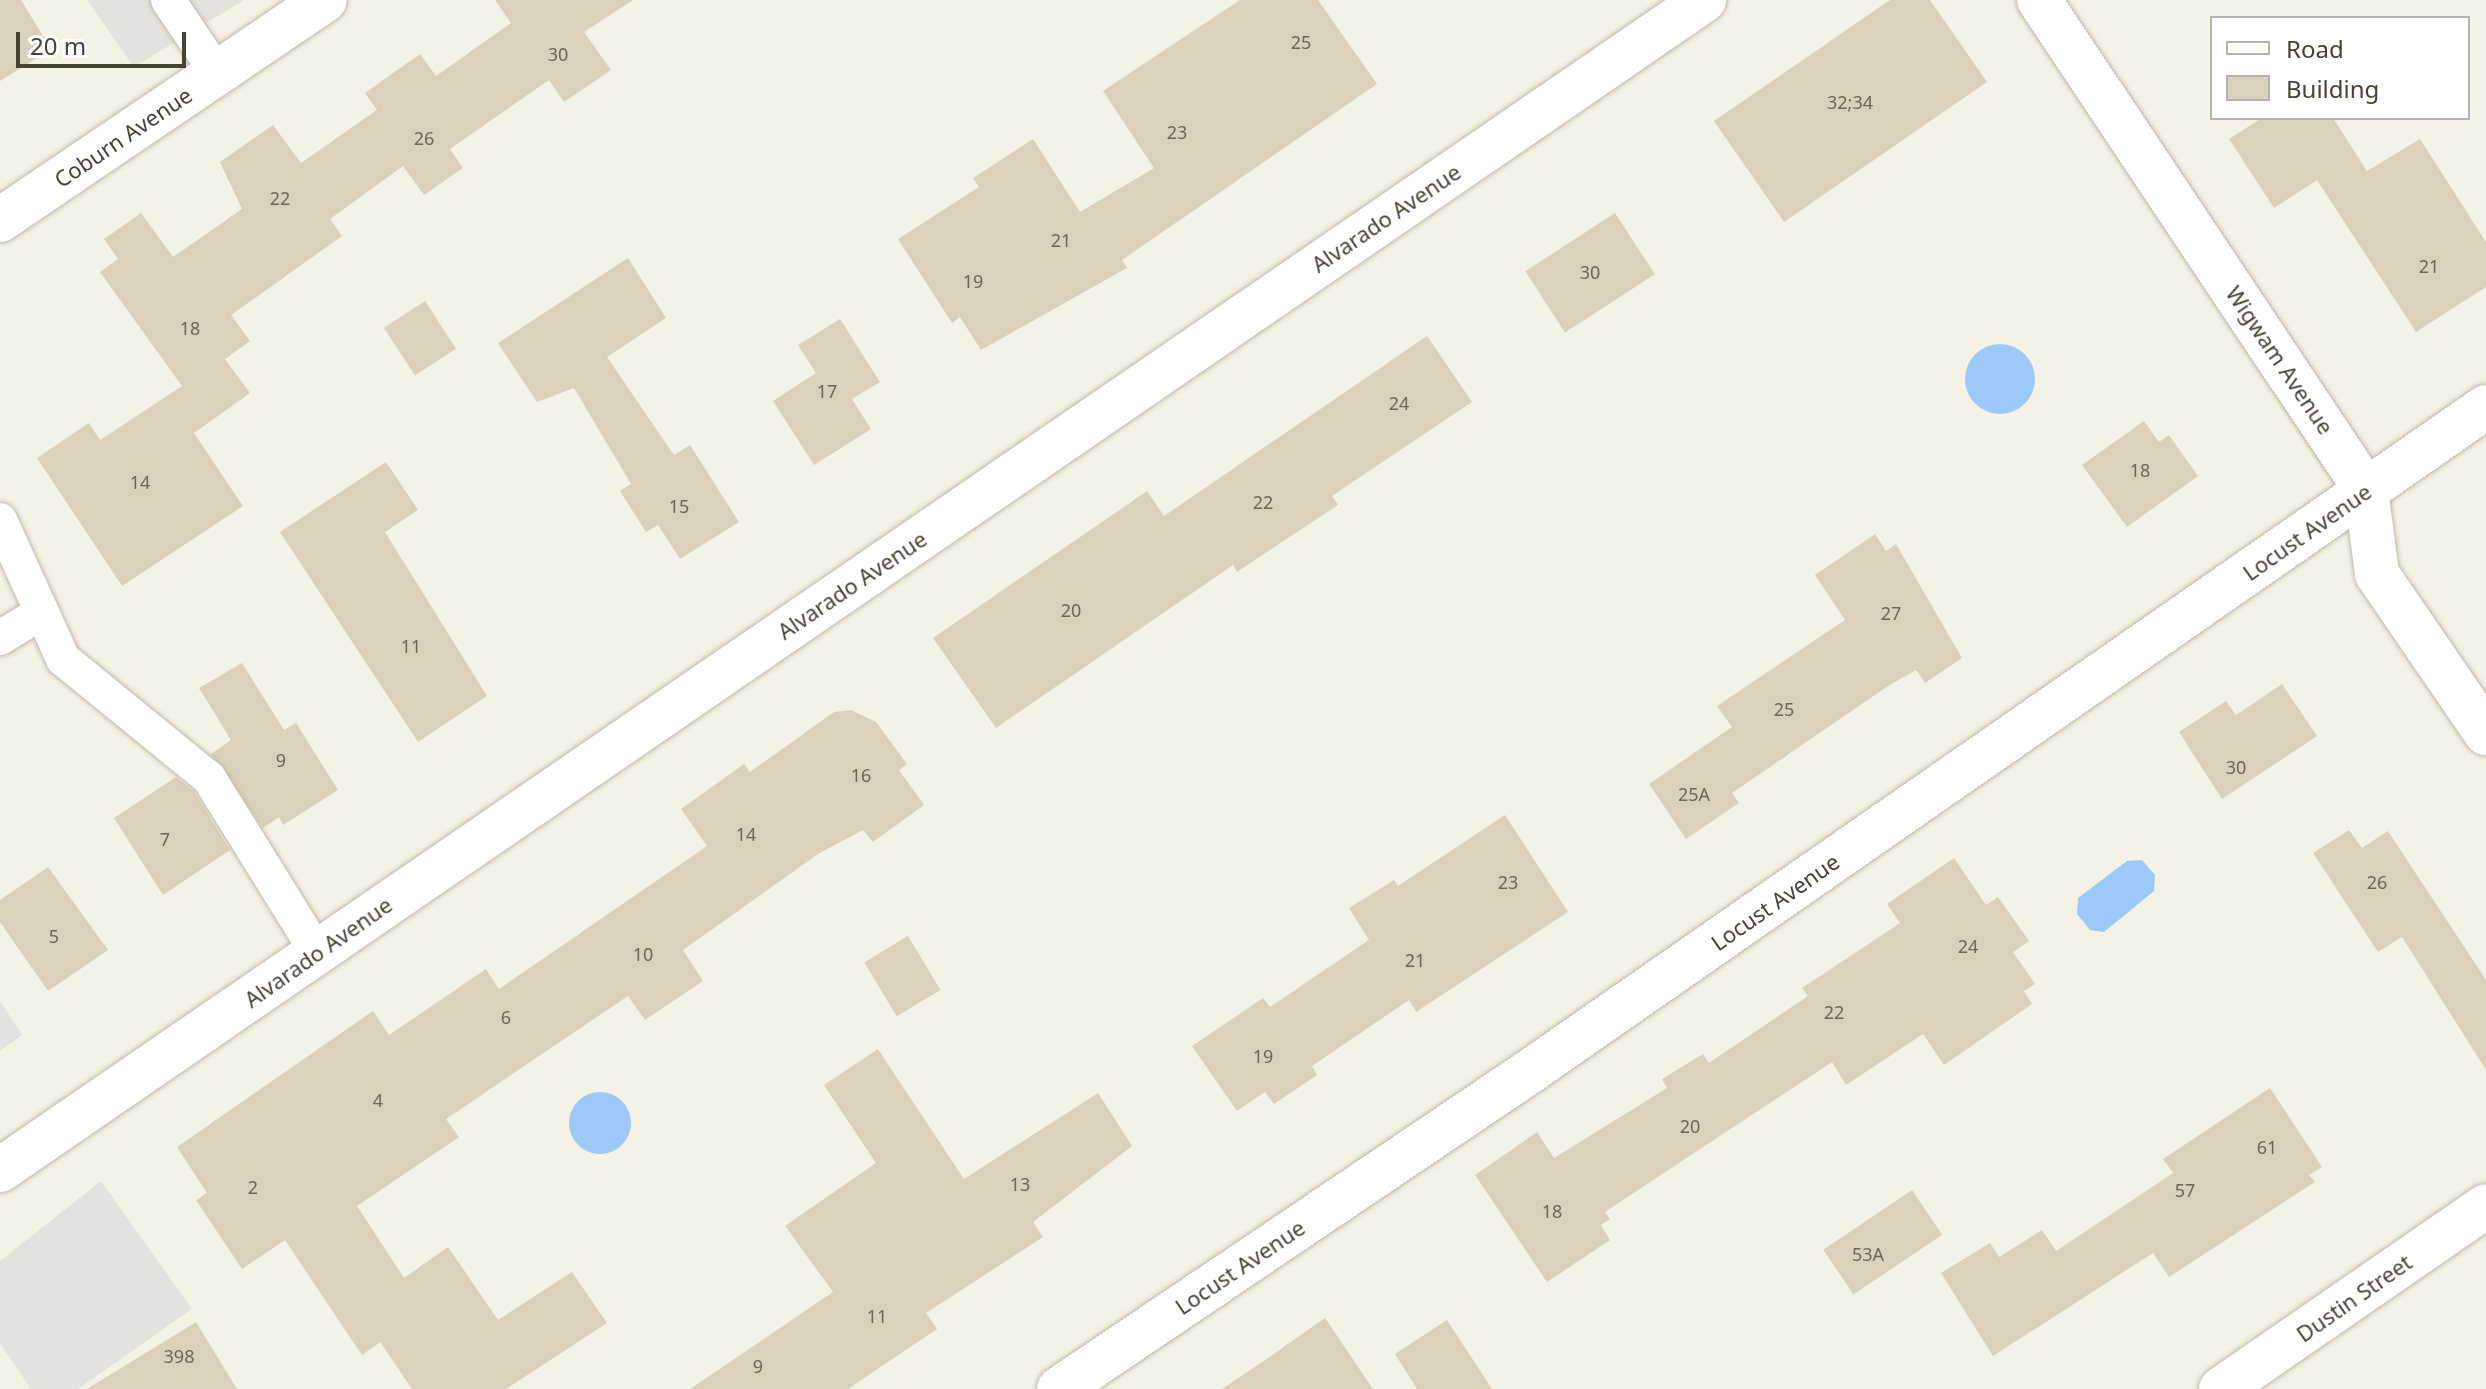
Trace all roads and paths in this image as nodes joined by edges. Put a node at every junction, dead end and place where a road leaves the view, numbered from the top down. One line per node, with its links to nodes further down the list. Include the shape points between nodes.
1 (168, 0): 5 (lane)
2 (325, 0): 5 (street, Coburn Avenue)
3 (1704, 0): 13 (street, Alvarado Avenue)
4 (2039, 0): 8 (street, Wigwam Avenue)
5 (217, 73): 6 (street, Coburn Avenue)
6 (0, 220)
7 (2486, 407): 8 (street, Locust Avenue)
8 (2366, 490): 12 (street, Wigwam Avenue, via 2377,574); 16 (street, Locust Avenue, via 1526,1074)
9 (0, 520): 10 (lane)
10 (42, 612): 11 (lane); 13 (lane, via 63,659 209,778)
11 (0, 638)
12 (2486, 733)
13 (317, 952): 14 (street, Alvarado Avenue)
14 (0, 1170)
15 (2486, 1206): 17 (street, Dustin Street)
16 (1059, 1389)
17 (2221, 1389)

